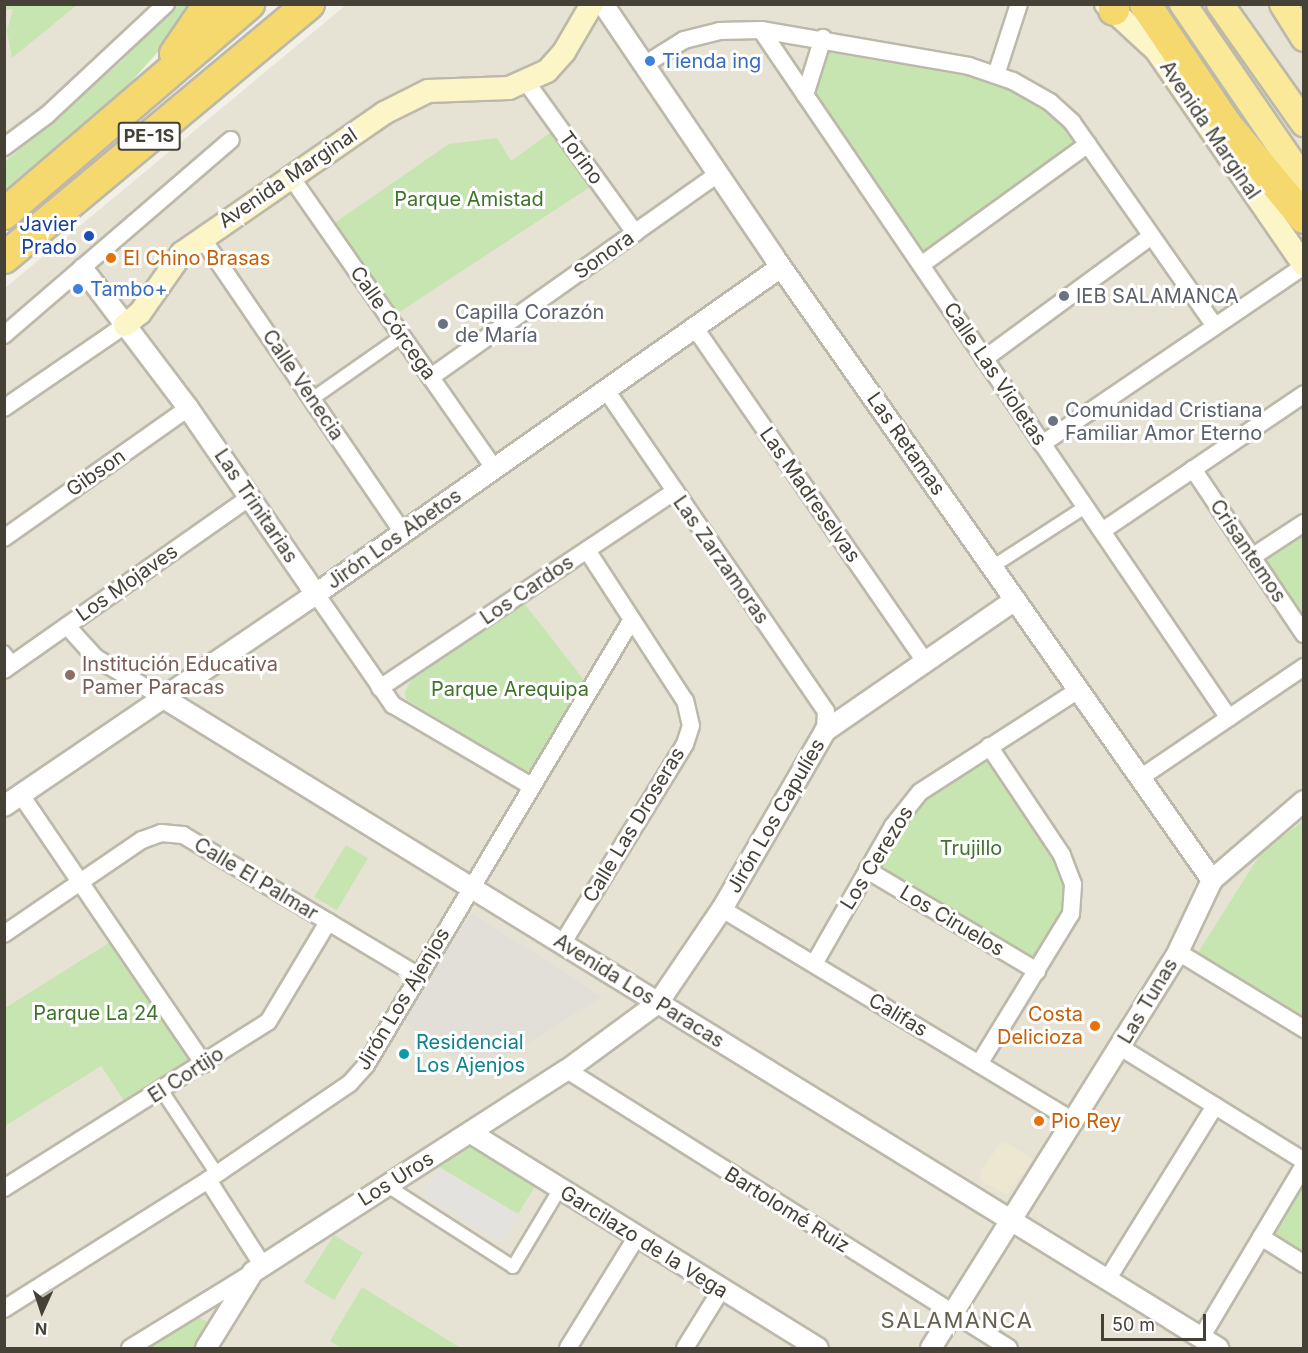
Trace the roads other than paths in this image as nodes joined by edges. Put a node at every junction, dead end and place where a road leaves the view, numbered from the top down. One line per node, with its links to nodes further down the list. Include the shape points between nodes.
1 (166, 4): 25 (street, via 47,115)
2 (208, 4): 19 (highway)
3 (249, 4): 19 (highway, PE-1S)
4 (309, 4): 35 (highway, PE-1S)
5 (592, 4): 18 (main road, Avenida Marginal, via 564,52 547,71)
6 (603, 4): 16 (street, Las Retamas)
7 (1019, 4): 17 (street)
8 (1145, 4): 22 (highway)
9 (1183, 4): 29 (main road)
10 (1220, 4): 21 (main road)
11 (1283, 4): 15 (main road)
12 (1111, 6): 27 (main road, Avenida Marginal, via 1156,50)
13 (761, 30): 14 (street); 16 (street, via 718,31 684,40); 20 (street, Calle Las Violetas)
14 (823, 38): 17 (street); 20 (street)
15 (1304, 39)
16 (644, 65): 26 (street, Las Retamas)
17 (996, 75): 24 (street, via 1050,102)
18 (527, 83): 28 (main road, Avenida Marginal, via 509,88 428,92 384,113); 32 (street, Torino)
19 (150, 90): 30 (highway, PE-1S)
20 (805, 95): 36 (street, Calle Las Violetas)
21 (1304, 123)
22 (1226, 124): 27 (highway); 31 (highway)
23 (231, 140): 39 (street)
24 (1088, 144): 34 (street); 36 (street)
25 (4, 147)
26 (718, 174): 32 (street, Sonora); 38 (street, Las Retamas)
27 (1241, 176): 37 (main road, Avenida Marginal)
28 (291, 177): 33 (main road, Avenida Marginal); 44 (street, Calle Córcega)
29 (1304, 181)
30 (12, 205)
31 (1304, 218)
32 (635, 233): 46 (street, Sonora)
33 (202, 238): 40 (main road, Avenida Marginal, via 171,266 140,313); 49 (street, Calle Venecia)
34 (1149, 238): 41 (street); 45 (street)
35 (4, 258)
36 (921, 265): 45 (street, Calle Las Violetas)
37 (1304, 266): 41 (street)
38 (781, 267): 42 (street, Jirón Los Abetos); 64 (street, Las Retamas)
39 (83, 269): 40 (street, Las Trinitarias); 43 (street)
40 (125, 325): 50 (street, Avenida Marginal); 51 (street, Las Trinitarias)
41 (1215, 326): 52 (street)
42 (695, 328): 47 (street, Jirón Los Abetos); 71 (street, Las Madreselvas)
43 (4, 335)
44 (402, 336): 46 (street, Calle Córcega); 49 (street)
45 (984, 359): 52 (street, Calle Las Violetas)
46 (431, 377): 53 (street, Calle Córcega)
47 (606, 390): 53 (street, Jirón Los Abetos); 55 (street, Las Zarzamoras)
48 (1304, 394): 54 (street)
49 (312, 399): 60 (street, Calle Venecia)
50 (4, 408)
51 (188, 408): 56 (street, Las Trinitarias); 61 (street, Gibson)
52 (1042, 444): 57 (street, Calle Las Violetas)
53 (495, 469): 60 (street, Jirón Los Abetos)
54 (1193, 469): 59 (street); 63 (street, Crisantemos)
55 (674, 492): 62 (street, Los Cardos); 77 (street, Las Zarzamoras, via 826,711)
56 (250, 496): 65 (street, Las Trinitarias); 68 (street, Los Mojaves)
57 (1085, 507): 59 (street, Calle Las Violetas); 64 (street)
58 (1304, 523): 63 (street)
59 (1102, 531): 76 (street, Calle Las Violetas)
60 (403, 533): 65 (street, Jirón Los Abetos)
61 (4, 538)
62 (587, 550): 67 (street, Calle Las Droseras); 73 (street, Los Cardos)
63 (1252, 557): 69 (street, Crisantemos)
64 (992, 567): 66 (street, Las Retamas)
65 (316, 594): 73 (street, Las Trinitarias); 75 (street, Jirón Los Abetos)
66 (1015, 600): 71 (street, Jirón Los Capulíes); 74 (street, Las Retamas)
67 (631, 621): 80 (street, Jirón Los Ajenjos); 91 (street, Calle Las Droseras, via 685,701 691,726 685,744)
68 (67, 626): 70 (street, Los Mojaves); 75 (street, Avenida Los Paracas, via 96,658)
69 (1304, 634)
70 (7, 662)
71 (925, 662): 77 (street, Jirón Los Capulíes)
72 (1304, 667): 76 (street)
73 (380, 688): 80 (street, Las Trinitarias, via 393,705)
74 (1078, 690): 78 (street, Los Cerezos); 79 (street, Las Retamas)
75 (162, 697): 81 (street, Jirón Los Abetos); 87 (street, Avenida Los Paracas)
76 (1229, 718): 79 (street)
77 (825, 731): 88 (street, Jirón Los Capulíes)
78 (989, 746): 84 (street, Los Cerezos, via 920,792 893,826); 94 (street, via 1062,855 1073,884 1071,914)
79 (1140, 778): 85 (street, Las Retamas)
80 (531, 786): 87 (street, Jirón Los Ajenjos)
81 (21, 795): 83 (street, Jirón Los Abetos); 86 (street)
82 (1304, 801): 85 (street, Las Tunas)
83 (4, 806)
84 (867, 870): 93 (street, Los Cerezos); 94 (street, Los Ciruelos)
85 (1212, 880): 92 (street, Las Tunas)
86 (81, 882): 89 (street, Calle El Palmar, via 142,840 161,833 183,835); 90 (street, Calle El Palmar); 99 (street)
87 (470, 887): 91 (street, Avenida Los Paracas); 95 (street, Jirón Los Ajenjos)
88 (722, 909): 93 (street, Califas); 96 (street, Jirón Los Capulíes)
89 (328, 922): 95 (street, Calle El Palmar); 99 (street, El Cortijo, via 268,1022)
90 (4, 934)
91 (562, 944): 96 (street, Avenida Los Paracas)
92 (1178, 952): 97 (street); 98 (street, Las Tunas)
93 (814, 964): 100 (street, Califas)
94 (1037, 971): 100 (street)
95 (417, 975): 108 (street, Jirón Los Ajenjos, via 366,1065 350,1083)
96 (658, 1003): 101 (street, Los Uros); 112 (street, Avenida Los Paracas)
97 (1304, 1029)
98 (1120, 1047): 103 (street); 104 (street, Las Tunas)
99 (204, 1064): 102 (street, El Cortijo)
100 (979, 1064): 104 (street, Califas)
101 (567, 1070): 105 (street, Los Uros); 121 (street, Bartolomé Ruiz)
102 (162, 1091): 108 (street); 110 (street, El Cortijo)
103 (1215, 1106): 106 (street); 117 (street)
104 (1075, 1122): 112 (street, Las Tunas)
105 (471, 1132): 109 (street, Los Uros); 111 (street, Garcilazo de la Vega)
106 (1304, 1161)
107 (1304, 1166): 113 (street)
108 (212, 1177): 116 (street); 120 (street, Jirón Los Ajenjos)
109 (386, 1185): 111 (street, via 513,1267); 116 (street, Los Uros)
110 (4, 1188)
111 (559, 1190): 114 (street, Garcilazo de la Vega)
112 (1010, 1220): 117 (street, Avenida Los Paracas); 121 (street, Las Tunas)
113 (1261, 1237): 115 (street); 122 (street)
114 (636, 1238): 118 (street, Garcilazo de la Vega); 125 (street)
115 (1304, 1264)
116 (258, 1269): 119 (street, Los Uros); 123 (street)
117 (1107, 1280): 122 (street, Avenida Los Paracas)
118 (721, 1290): 126 (street); 127 (street, Garcilazo de la Vega)
119 (195, 1308): 123 (street, via 209,1314); 124 (street, Los Uros)
120 (4, 1309)
121 (952, 1313): 128 (street, Las Tunas); 129 (street, Bartolomé Ruiz)
122 (1201, 1338): 130 (street, Avenida Los Paracas)
123 (211, 1340)
124 (130, 1348)
125 (568, 1348)
126 (685, 1348)
127 (818, 1348)
128 (931, 1348)
129 (1009, 1348)
130 (1218, 1348)

